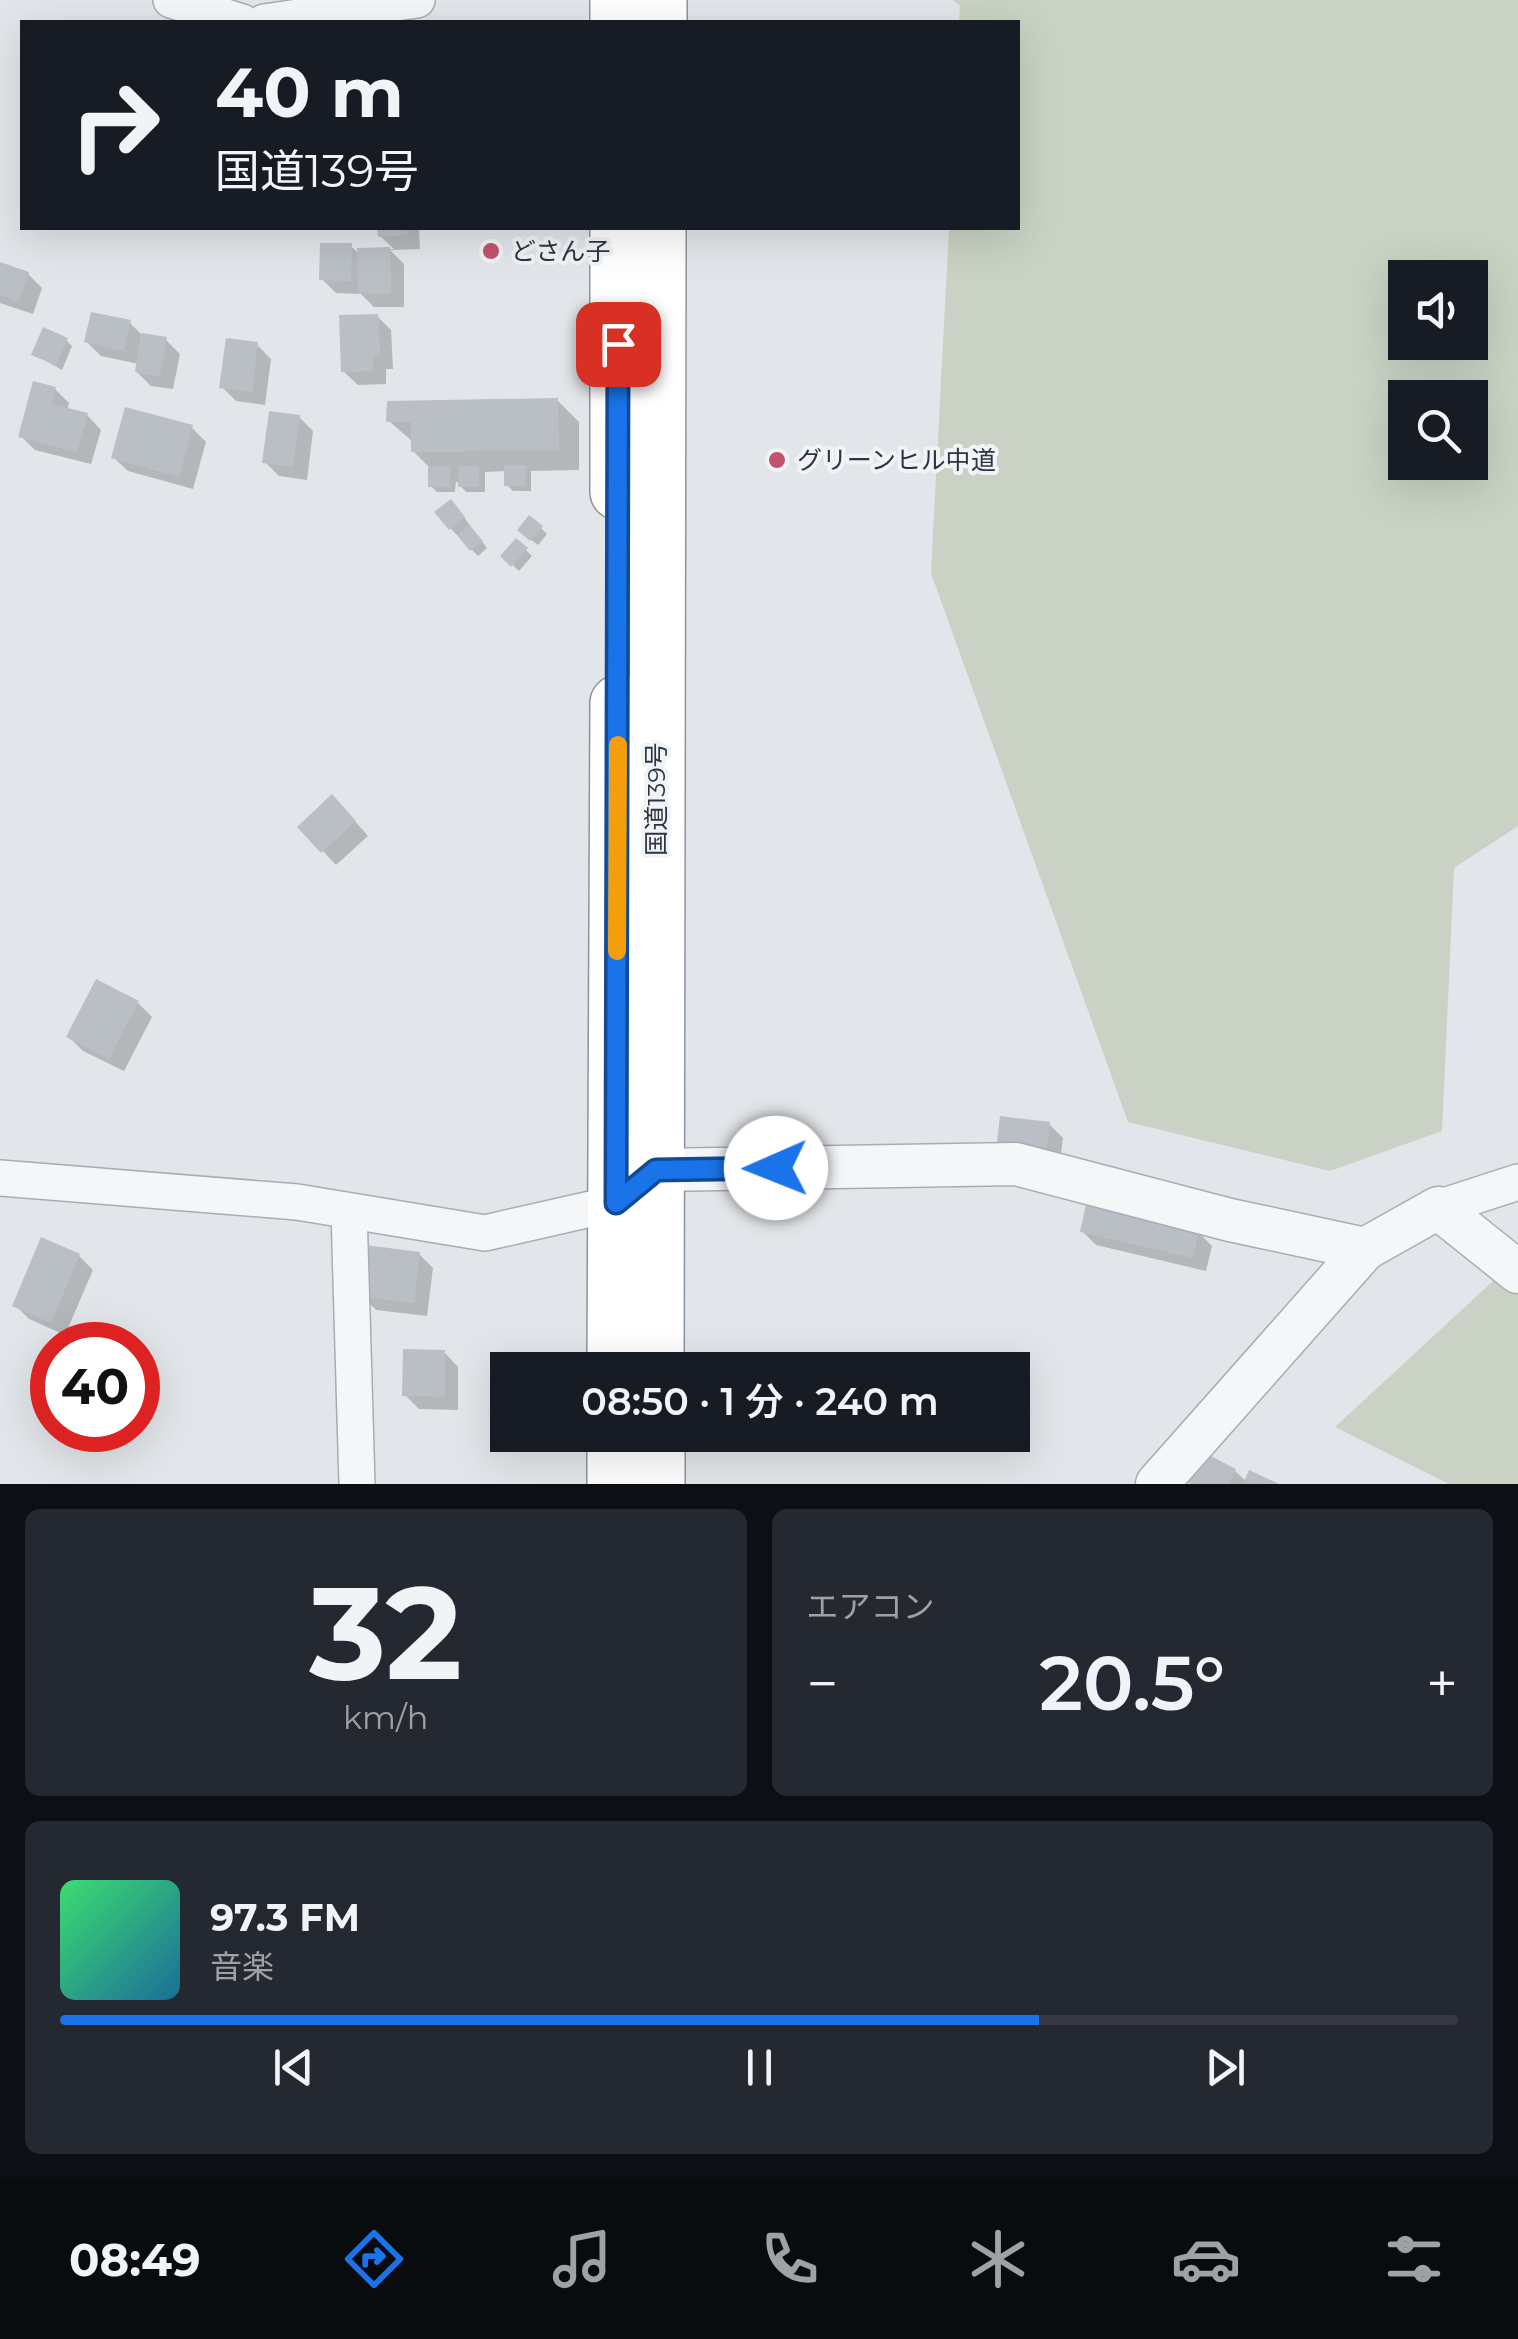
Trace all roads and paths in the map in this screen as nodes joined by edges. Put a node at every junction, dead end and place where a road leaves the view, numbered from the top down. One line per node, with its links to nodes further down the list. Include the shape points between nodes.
1 (172, 0): 3 (street)
2 (417, 0): 4 (street)
3 (236, 20)
4 (278, 20)
5 (618, 230): 9 (highway, 国道139号)
6 (658, 230): 9 (highway, 国道139号)
7 (0, 1178): 11 (street)
8 (1518, 1182): 10 (street)
9 (636, 1187): 11 (street, via 485,1233); 12 (street, via 1016,1164); 14 (highway, 国道139号); 15 (highway, 国道139号)
10 (1438, 1208): 12 (street); 13 (street)
11 (349, 1210): 18 (street)
12 (1365, 1249): 21 (street)
13 (1518, 1272)
14 (618, 1352)
15 (654, 1352)
16 (615, 1452): 19 (highway)
17 (656, 1452): 20 (highway)
18 (357, 1484)
19 (615, 1484)
20 (657, 1484)
21 (1157, 1484)

